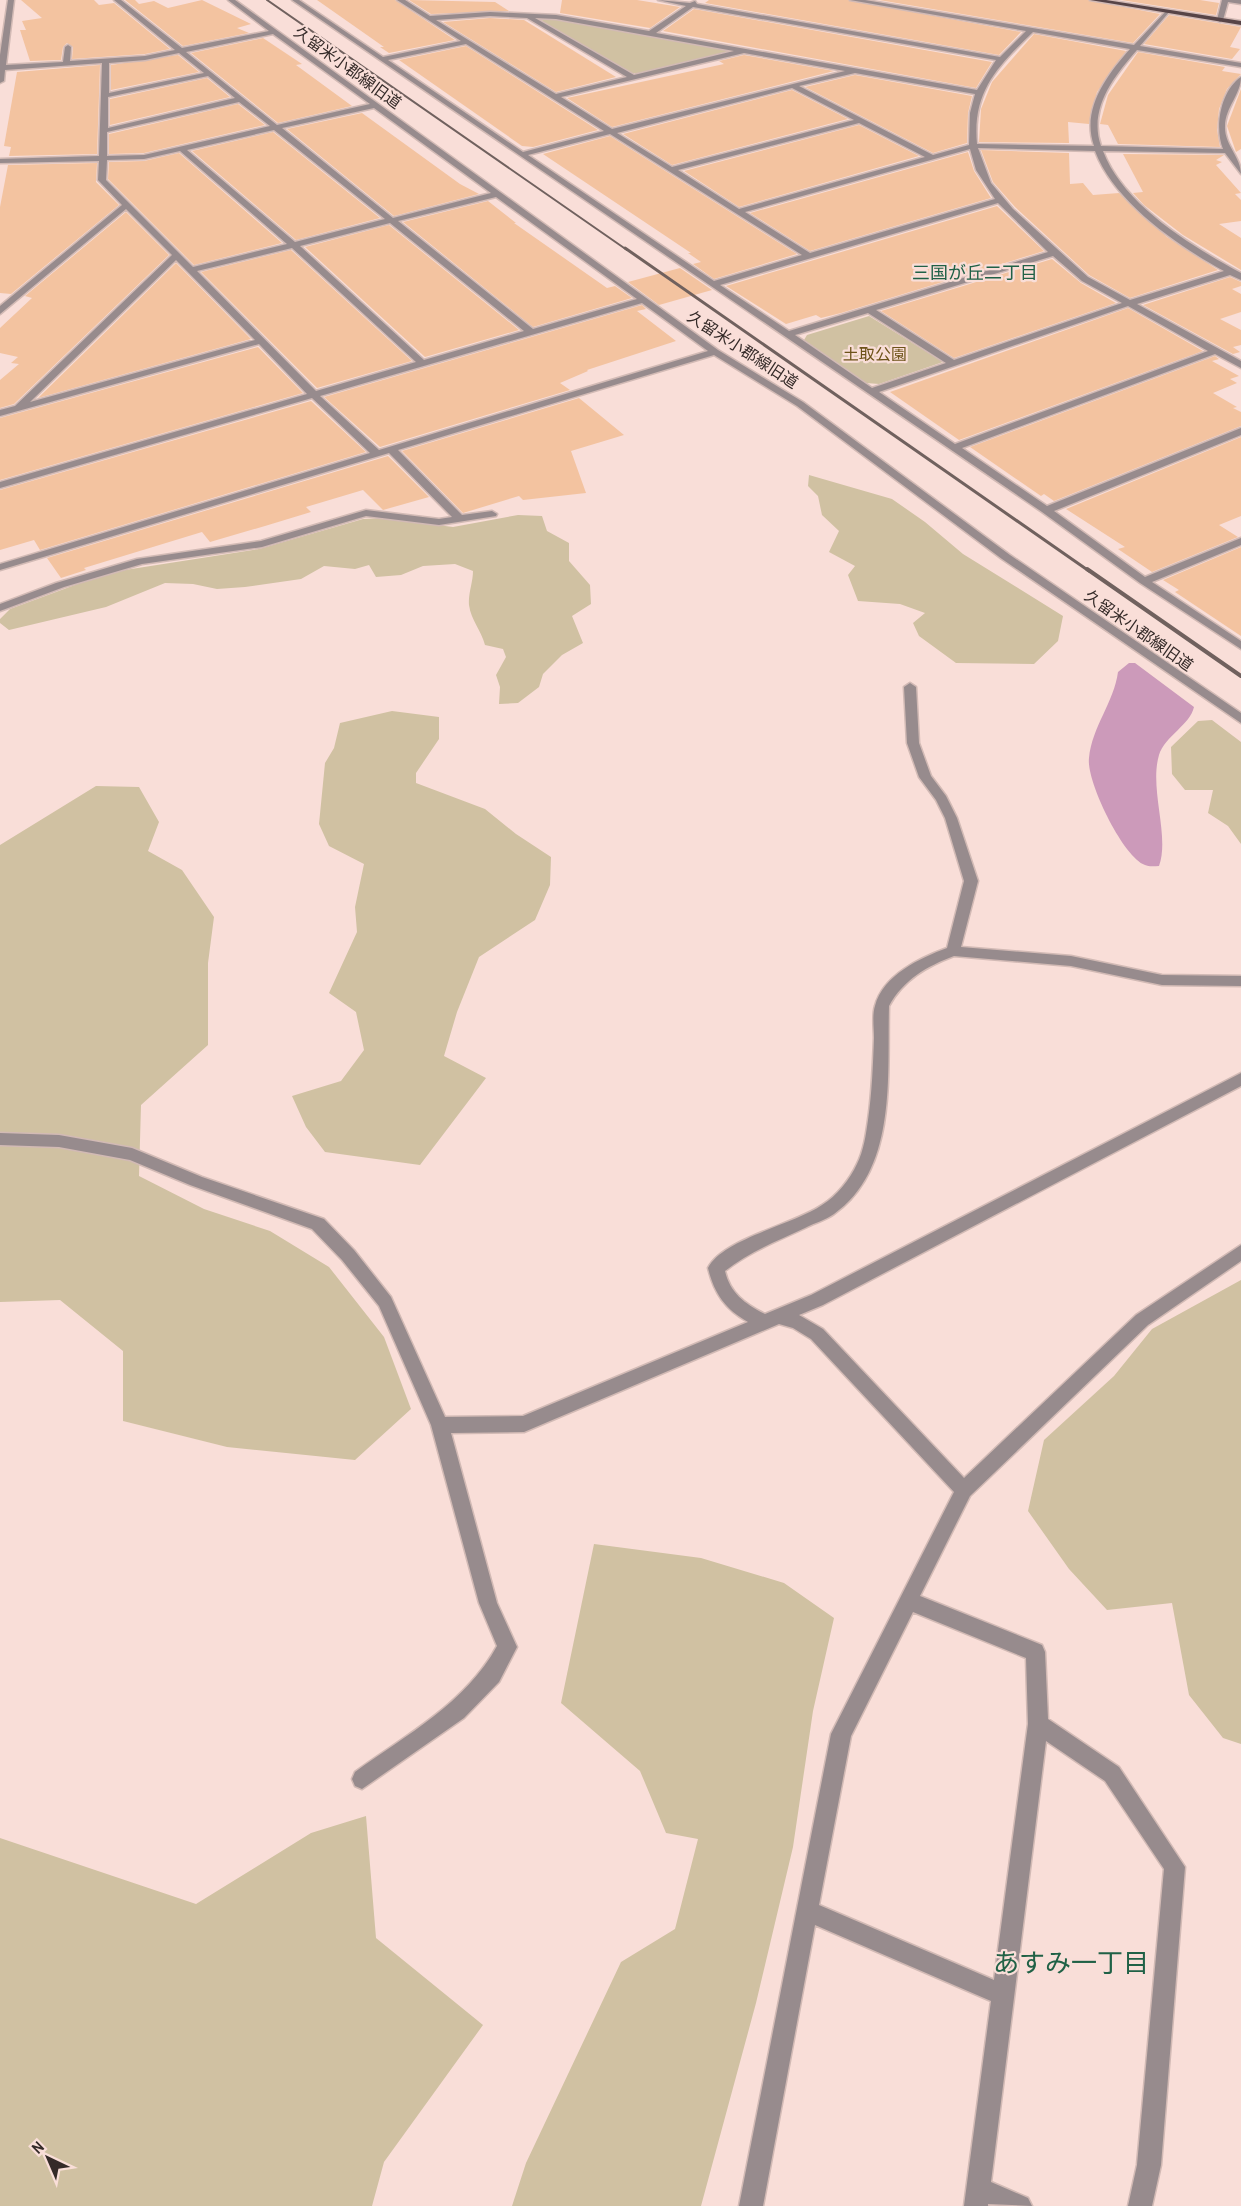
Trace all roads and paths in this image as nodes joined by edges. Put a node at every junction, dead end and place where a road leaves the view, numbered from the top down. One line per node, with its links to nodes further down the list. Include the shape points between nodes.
1 (11, 0): 21 (street)
2 (117, 0): 26 (street)
3 (231, 0): 19 (street, 久留米小郡線旧道)
4 (296, 0): 27 (street)
5 (400, 0): 15 (street)
6 (661, 0): 12 (street)
7 (700, 0): 12 (street)
8 (852, 0): 18 (street)
9 (1093, 0): 13 (main road)
10 (1225, 0): 11 (street); 16 (street)
11 (1241, 2)
12 (692, 5): 20 (street); 28 (street)
13 (1168, 12): 16 (main road); 24 (street)
14 (525, 15): 15 (street); 20 (street); 35 (street)
15 (429, 18): 22 (street)
16 (1220, 20): 17 (main road)
17 (1241, 23)
18 (1031, 30): 24 (street); 28 (street)
19 (273, 32): 26 (street); 43 (street, 久留米小郡線旧道)
20 (651, 33): 25 (street)
21 (3, 38): 32 (street)
22 (466, 42): 27 (street); 41 (street)
23 (68, 47): 30 (street)
24 (1138, 47): 31 (street); 49 (street, via 1105,86 1095,112)
25 (748, 50): 33 (street); 35 (street)
26 (181, 51): 29 (street); 34 (street)
27 (382, 59): 52 (street)
28 (1002, 59): 39 (street)
29 (106, 61): 30 (street); 40 (street)
30 (66, 63): 32 (street)
31 (1241, 65)
32 (1, 68): 37 (street)
33 (859, 69): 38 (street); 39 (street)
34 (209, 74): 40 (street); 42 (street)
35 (634, 78): 41 (street)
36 (1241, 79): 51 (street, via 1220,120)
37 (0, 81)
38 (793, 86): 44 (street); 47 (street)
39 (978, 92): 48 (street, via 972,129)
40 (105, 96): 46 (street)
41 (553, 97): 47 (street)
42 (242, 99): 45 (street); 46 (street)
43 (376, 105): 45 (street); 58 (street, 久留米小郡線旧道)
44 (859, 121): 53 (street); 56 (street)
45 (278, 128): 50 (street); 62 (street)
46 (103, 131): 54 (street)
47 (610, 134): 52 (street); 56 (street)
48 (974, 146): 49 (street); 53 (street); 59 (street, via 987,182)
49 (1099, 147): 51 (street); 69 (street, via 1124,192 1177,239)
50 (182, 149): 54 (street, via 144,157); 63 (street)
51 (1226, 152): 57 (street)
52 (523, 154): 71 (street)
53 (931, 157): 61 (street)
54 (101, 158): 55 (street); 60 (street, via 102,180)
55 (0, 161)
56 (669, 170): 61 (street)
57 (1241, 172)
58 (498, 194): 62 (street); 74 (street, 久留米小郡線旧道)
59 (1001, 200): 64 (street); 66 (street)
60 (126, 205): 65 (street); 73 (street)
61 (737, 212): 66 (street)
62 (391, 221): 63 (street); 78 (street)
63 (294, 245): 68 (street); 83 (street)
64 (1054, 253): 75 (street, via 1085,279); 77 (street)
65 (176, 256): 68 (street); 88 (street)
66 (809, 256): 71 (street)
67 (1241, 265): 69 (street)
68 (192, 270): 80 (street)
69 (1228, 271): 70 (street); 75 (street)
70 (1241, 277)
71 (713, 284): 79 (street)
72 (0, 292): 73 (street)
73 (19, 295): 76 (street)
74 (644, 300): 78 (street); 82 (street, 久留米小郡線旧道)
75 (1127, 304): 81 (street); 84 (street)
76 (0, 311)
77 (871, 311): 79 (street); 84 (street)
78 (532, 333): 83 (street)
79 (787, 335): 86 (street)
80 (261, 341): 87 (street); 88 (street)
81 (1216, 351): 85 (street); 92 (street)
82 (715, 352): 91 (street); 105 (street, 久留米小郡線旧道, via 800,404 1006,556)
83 (423, 364): 87 (street)
84 (954, 364): 86 (street)
85 (1241, 365)
86 (872, 391): 92 (street)
87 (314, 395): 93 (street); 94 (street)
88 (17, 408): 89 (street)
89 (0, 413)
90 (1241, 431): 95 (street)
91 (390, 448): 93 (street); 97 (street)
92 (953, 448): 95 (street)
93 (375, 452): 100 (street)
94 (0, 485)
95 (1046, 510): 101 (street)
96 (492, 514): 97 (street)
97 (460, 519): 102 (street, via 439,522 366,513 262,544 141,561)
98 (1241, 534): 101 (street)
99 (1241, 541): 101 (street)
100 (0, 567)
101 (1142, 579): 103 (street)
102 (0, 608)
103 (1241, 646)
104 (910, 687): 106 (street, via 913,743 925,777 951,818 970,881)
105 (1241, 719)
106 (953, 951): 107 (street, via 1071,960 1162,980); 111 (street, via 931,958 907,974 882,1006 879,1097 873,1140 865,1165 848,1191 828,1210 738,1251 716,1268 720,1287 738,1309)
107 (1241, 981)
108 (1241, 1079): 111 (street, via 817,1300)
109 (0, 1139): 112 (street, via 59,1141 132,1154 318,1224 386,1302)
110 (1241, 1252): 113 (street, via 1142,1320)
111 (771, 1319): 112 (street, via 524,1424); 113 (street, via 798,1322 817,1334)
112 (440, 1425): 116 (street, via 488,1603 507,1647 492,1675 457,1711)
113 (964, 1490): 114 (street)
114 (909, 1600): 115 (street, via 1035,1652); 117 (street, via 842,1734)
115 (1038, 1724): 118 (street); 122 (street, via 1112,1774 1175,1867 1149,2165)
116 (362, 1779)
117 (808, 1911): 118 (street); 120 (street)
118 (1003, 1995): 119 (street)
119 (977, 2197): 121 (street)
120 (751, 2206)
121 (1020, 2206)
122 (1140, 2206)

